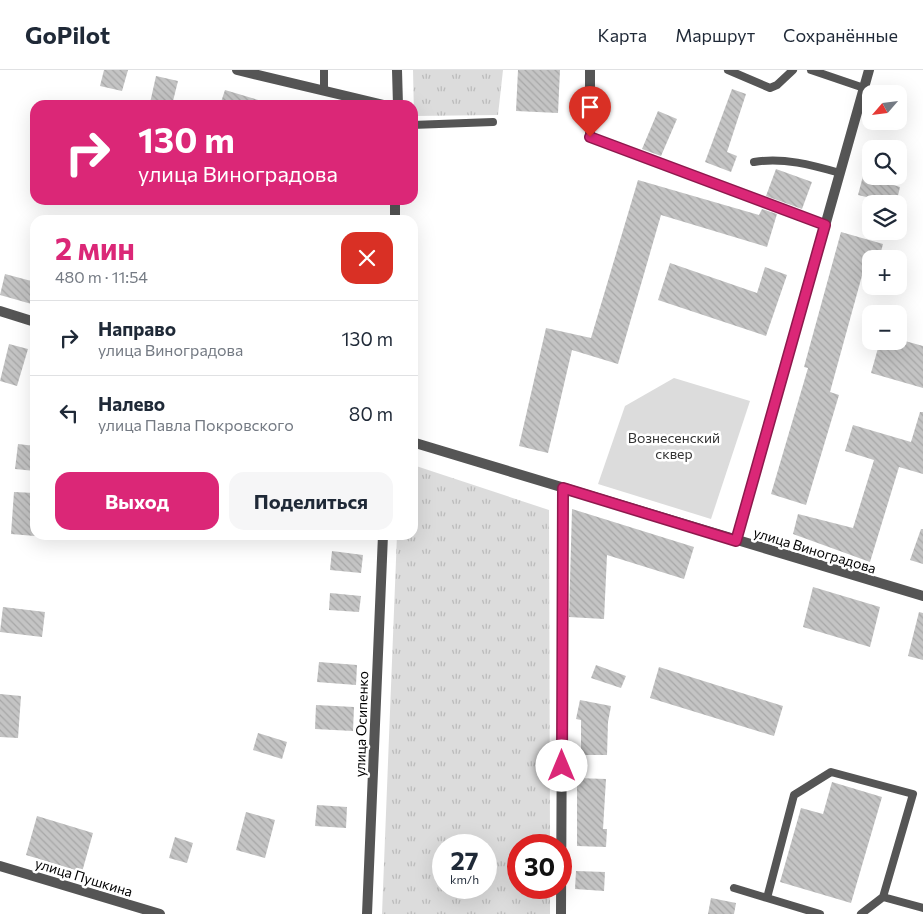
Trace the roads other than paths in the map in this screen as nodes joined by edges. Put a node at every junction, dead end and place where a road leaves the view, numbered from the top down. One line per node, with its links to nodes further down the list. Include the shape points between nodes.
1 (237, 70): 11 (street)
2 (324, 70): 11 (lane)
3 (397, 70): 14 (street)
4 (590, 70): 19 (street, via 590,137)
5 (728, 70): 6 (lane, via 770,88)
6 (792, 70)
7 (811, 70): 10 (lane)
8 (869, 70): 9 (street)
9 (865, 85)
10 (862, 87)
11 (324, 91): 13 (street)
12 (862, 95): 18 (street)
13 (363, 100)
14 (398, 100)
15 (493, 122): 16 (lane)
16 (418, 125)
17 (754, 162): 18 (lane, via 780,160)
18 (840, 173): 19 (street)
19 (825, 225): 25 (street)
20 (0, 311): 21 (street)
21 (30, 320)
22 (418, 444): 23 (street, улица Виноградова)
23 (563, 488): 25 (street, улица Виноградова); 34 (street)
24 (383, 540): 33 (street, улица Осипенко)
25 (736, 541): 26 (street, улица Виноградова)
26 (923, 596)
27 (0, 866): 32 (street, улица Пушкина)
28 (734, 888): 30 (lane)
29 (883, 897): 30 (lane, via 913,794 831,772 794,795); 31 (lane); 36 (lane)
30 (768, 898): 35 (lane)
31 (923, 908)
32 (160, 914)
33 (367, 914)
34 (561, 914)
35 (820, 914)
36 (861, 914)

